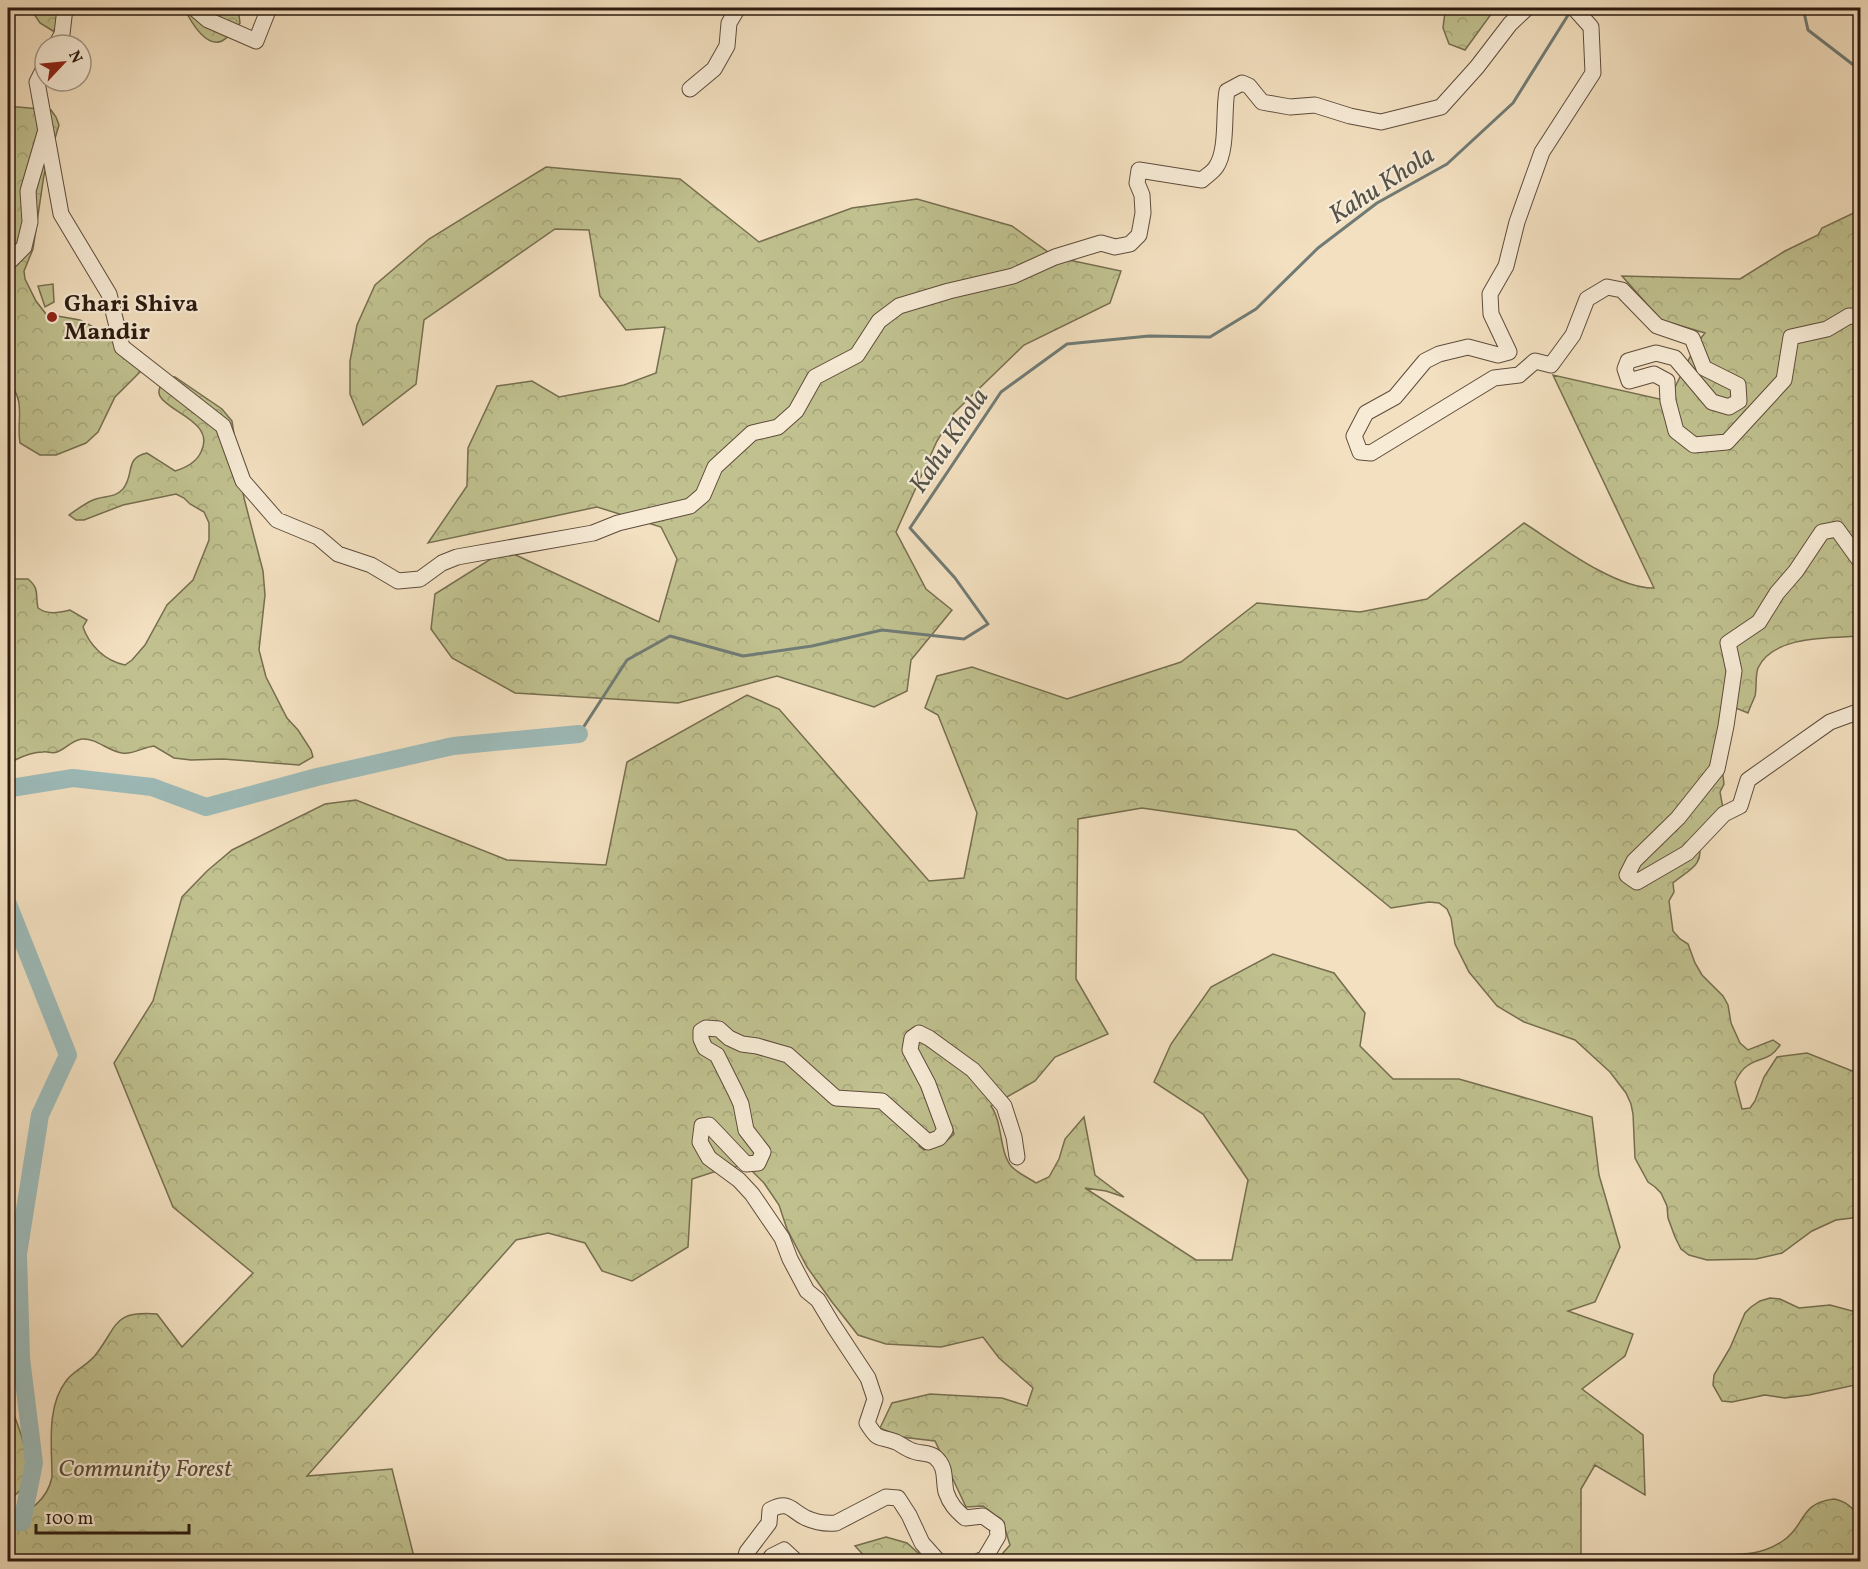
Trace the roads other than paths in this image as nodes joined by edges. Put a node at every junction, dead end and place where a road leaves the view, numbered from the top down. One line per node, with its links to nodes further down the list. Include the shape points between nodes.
1 (65, 8): 7 (street)
2 (194, 8): 3 (street, via 208,20 256,41)
3 (269, 8)
4 (738, 8): 8 (street, via 729,23 728,46 714,69)
5 (1527, 8): 10 (street, via 1441,106 1381,122 1315,105 1290,107 1262,102 1249,86 1235,86 1227,91 1223,147 1216,167 1202,180 1139,170 1137,183 1143,213 1139,235 1130,244 1115,247 1101,243 1055,257 1013,276 899,306 879,321 857,354 814,377 796,411 778,427 752,433 715,467 703,495 690,506 593,533 457,557 420,579 398,581 371,565 338,554 318,537 277,520 243,481 223,426 122,346 109,294 61,214)
6 (1574, 8): 12 (street, via 1592,27 1593,73 1542,152 1506,266 1490,294 1491,314 1509,352 1498,355 1468,347 1425,361 1395,397 1366,412 1354,436 1360,452 1371,453 1494,378 1519,375 1535,361 1551,365 1573,335 1587,299 1607,287 1622,290 1657,326 1692,338 1704,368 1738,385 1739,401 1729,407 1712,402 1676,358 1656,353 1628,361 1625,369 1629,381 1654,374 1667,381 1676,431 1694,445 1727,442 1784,380 1791,337 1827,329 1849,316)
7 (62, 33)
8 (690, 89)
9 (39, 93): 10 (street)
10 (46, 130): 11 (street, via 28,191 30,222 24,247)
11 (10, 261)
12 (1860, 317)
13 (1860, 561): 14 (street, via 1838,529 1822,532 1759,622 1728,643 1734,671 1717,769 1678,818 1634,861 1627,875 1637,882 1687,854 1724,814 1740,806 1748,780 1830,722)
14 (1860, 711)
15 (1017, 1157): 20 (street, via 1005,1106 973,1070 919,1033 912,1038 910,1050 945,1130 939,1138 928,1142 882,1101 836,1098 788,1055 742,1044 719,1029 701,1031 705,1048 717,1055 736,1093 746,1130 763,1152 758,1163 746,1164 710,1125 702,1126 700,1142 709,1158 752,1194 782,1238 807,1291 818,1300 868,1378 874,1399 867,1423 874,1434 936,1458 944,1470 953,1508 965,1518 983,1516 997,1526 998,1536)
16 (744, 1562): 19 (street, via 769,1523 770,1510 779,1505 826,1524 836,1523 886,1497 898,1498 922,1543)
17 (767, 1562): 18 (street, via 784,1550)
18 (796, 1562)
19 (939, 1562)
20 (977, 1562)

